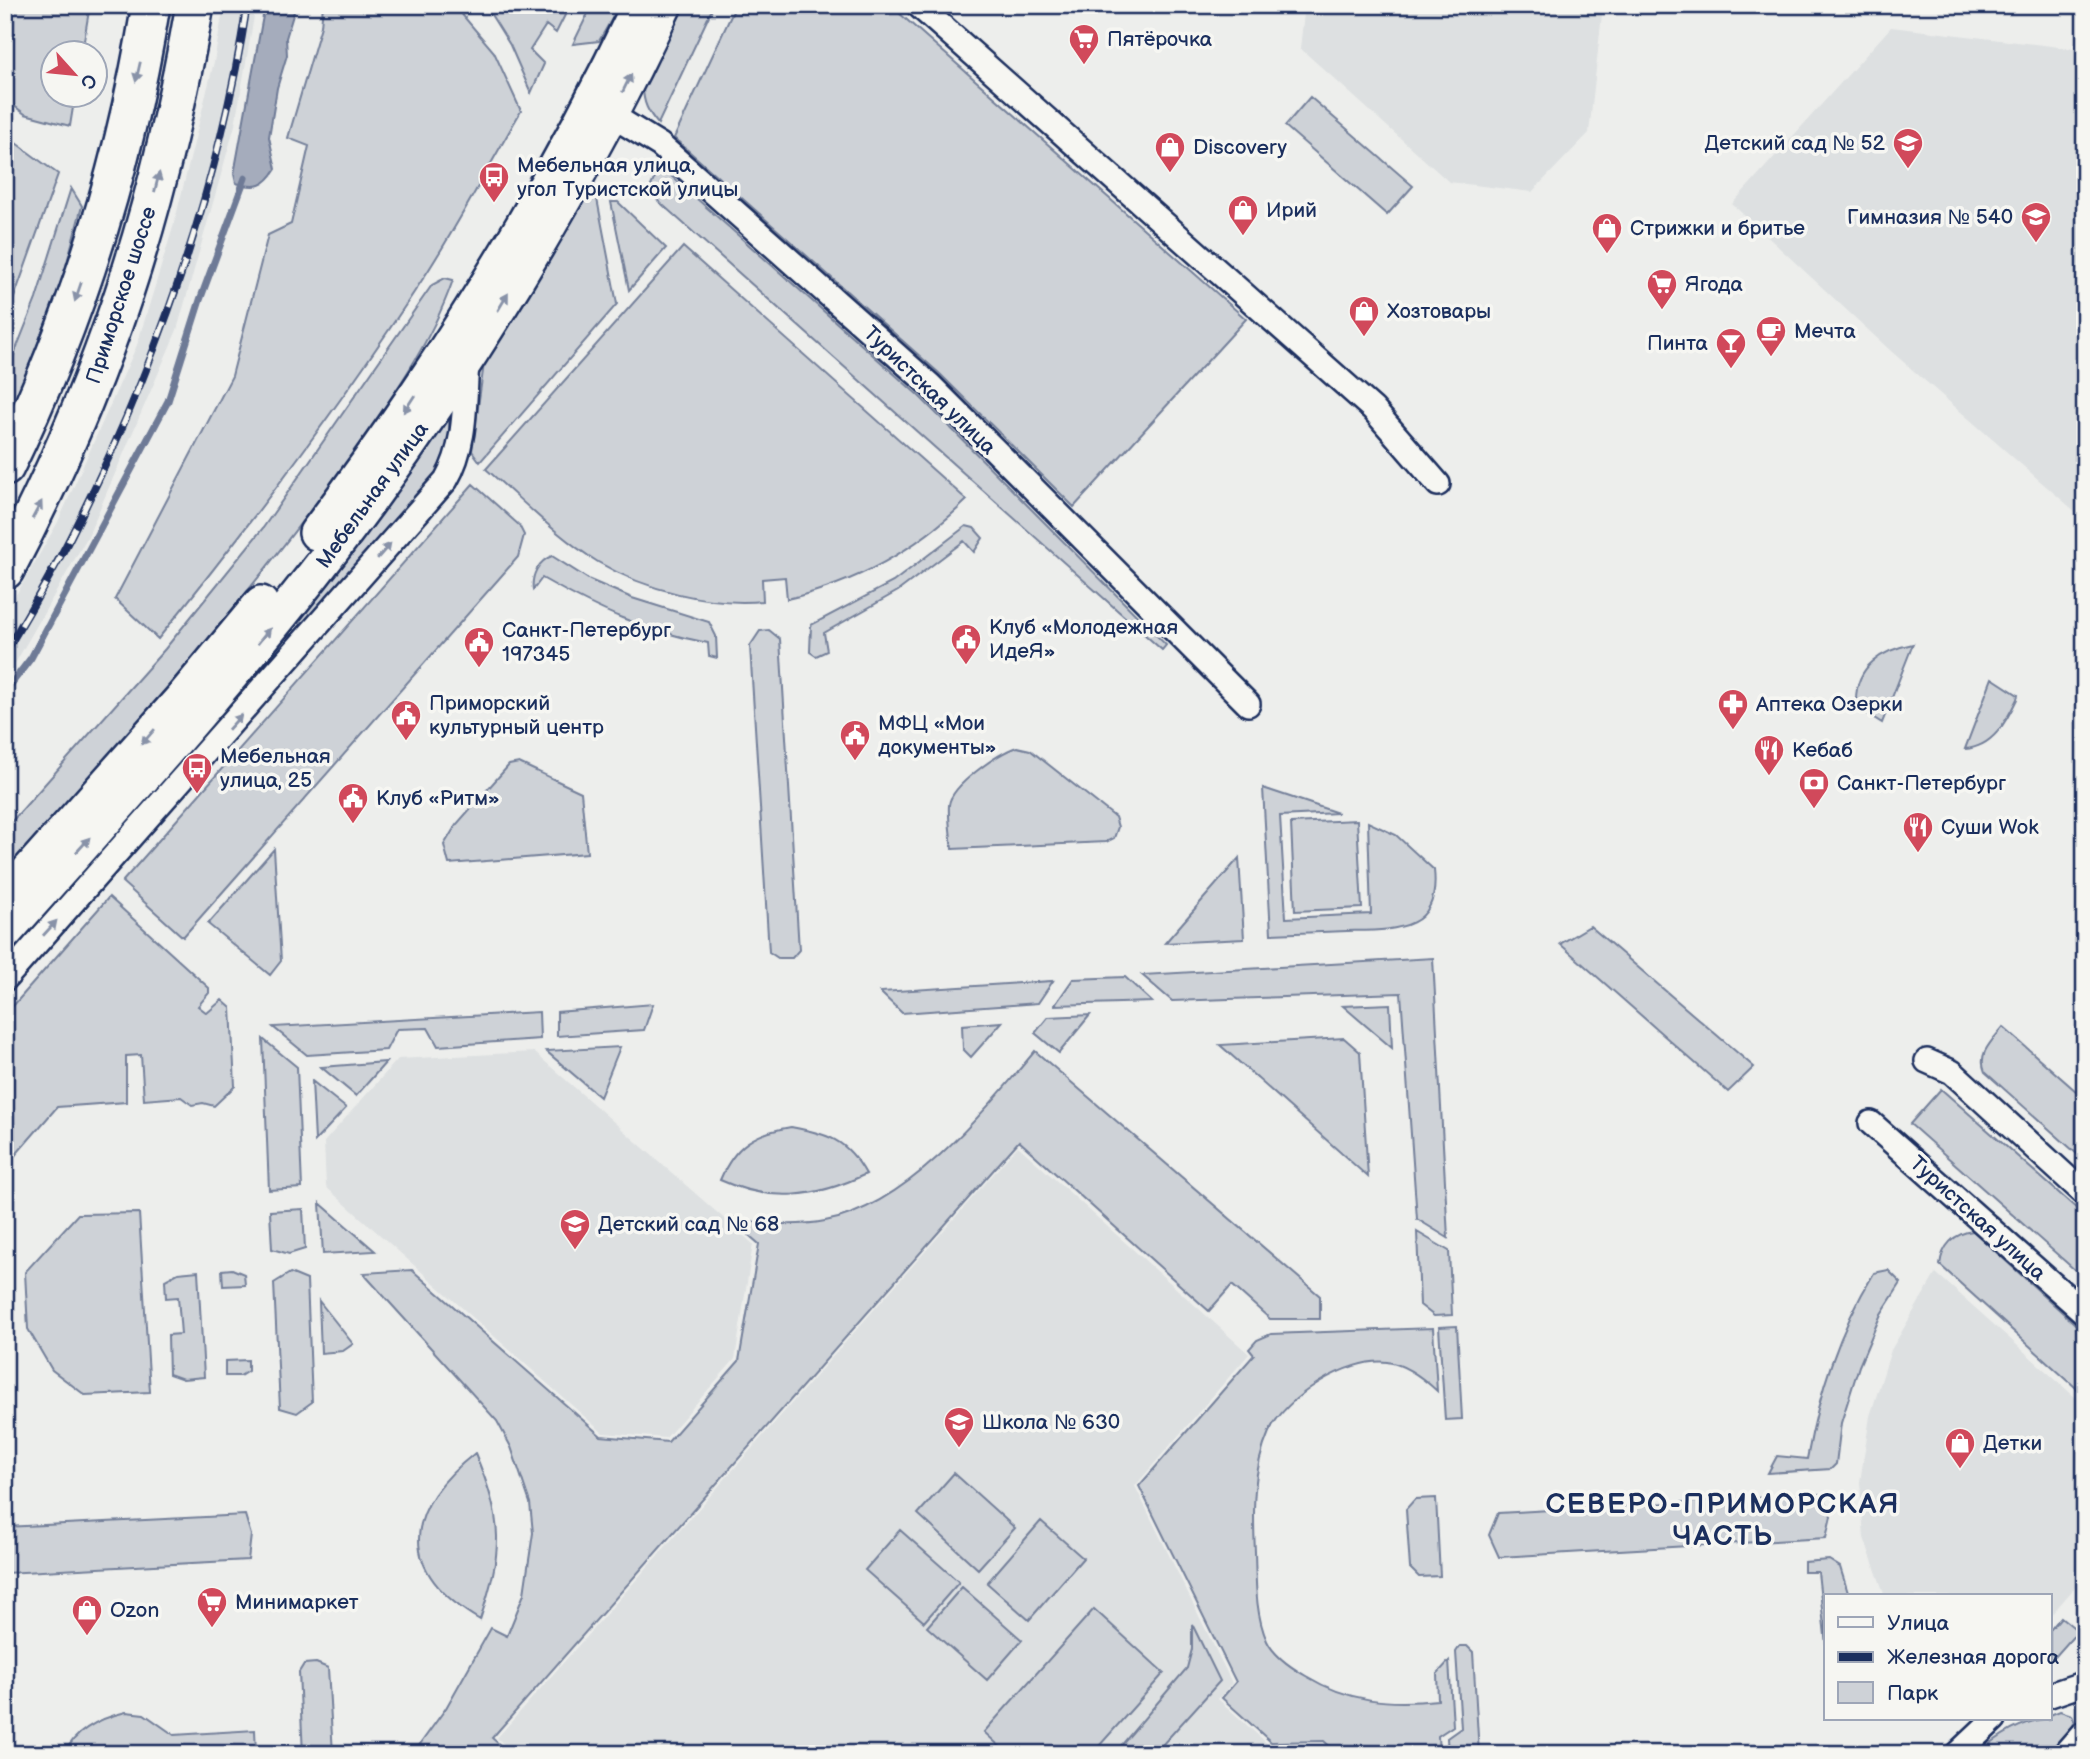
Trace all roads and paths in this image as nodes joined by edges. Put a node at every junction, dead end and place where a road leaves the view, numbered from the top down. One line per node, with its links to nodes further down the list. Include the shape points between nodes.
1 (151, 5): 8 (main road, Приморское шоссе, one-way to 8, via 121,146 87,265 31,415)
2 (195, 5): 10 (main road, Приморское шоссе, one-way to 2, via 51,482 119,315 178,98)
3 (639, 5): 6 (street, Мебельная улица)
4 (664, 5): 6 (street, Мебельная улица, one-way to 4)
5 (918, 5): 9 (street, via 1373,409)
6 (601, 108): 7 (street, Мебельная улица, one-way to 6); 11 (street, Туристская улица, via 660,145 930,385); 12 (street, Мебельная улица, one-way to 12, via 536,200 446,347 348,491 190,688)
7 (467, 360): 13 (street, Мебельная улица, one-way to 7, via 257,645 367,504); 14 (street, one-way to 7, via 446,480 461,443)
8 (5, 467)
9 (1438, 484)
10 (5, 570)
11 (1248, 704)
12 (5, 897)
13 (5, 933)
14 (5, 979)
15 (1927, 1060): 17 (street, via 1952,1072)
16 (1871, 1123): 18 (street, Туристская улица)
17 (2085, 1194)
18 (2085, 1313)
19 (2085, 1683): 20 (street)
20 (2052, 1694)
21 (1993, 1720): 23 (street)
22 (2085, 1738): 24 (street)
23 (1957, 1754)
24 (2071, 1754)

